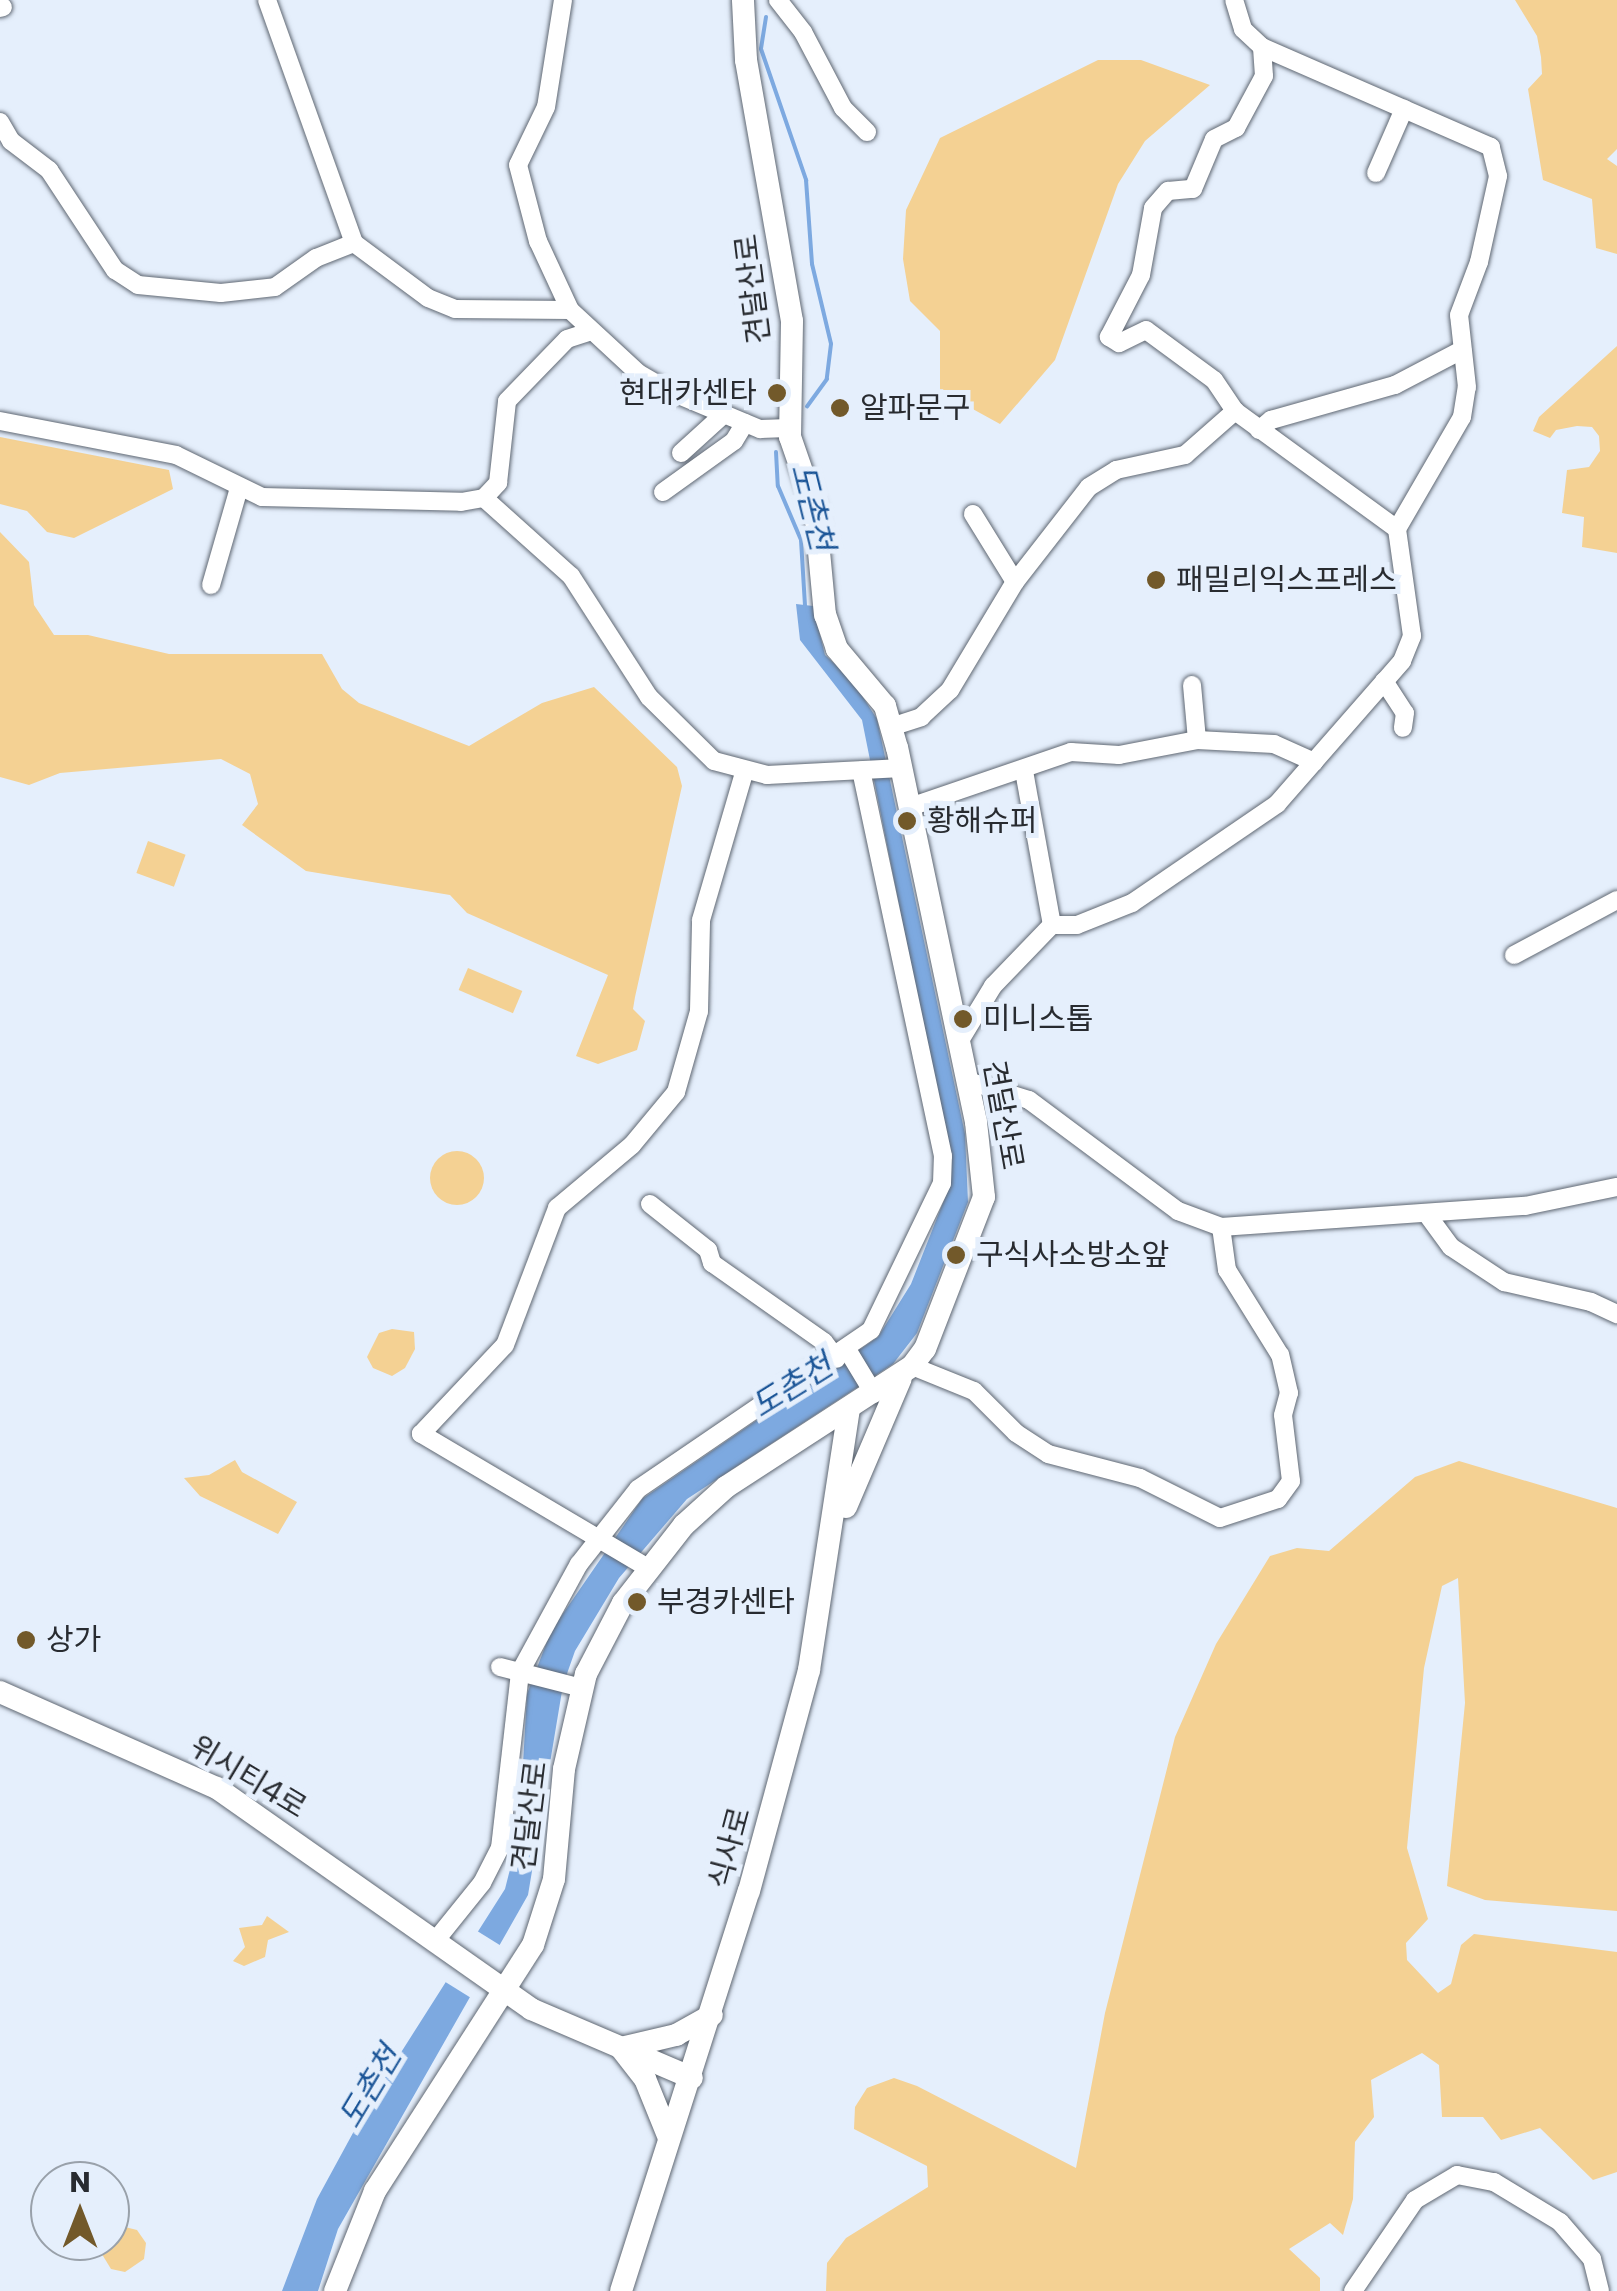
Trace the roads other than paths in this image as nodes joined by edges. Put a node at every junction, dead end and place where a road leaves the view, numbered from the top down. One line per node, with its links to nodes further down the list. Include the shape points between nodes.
1 (267, 0): 11 (street)
2 (563, 0): 12 (street, via 546,106 518,165 538,241)
3 (743, 0): 19 (street, 견달산로, via 746,60 792,322)
4 (778, 0): 9 (street, via 803,32 842,108)
5 (1234, 0): 6 (street, via 1242,29)
6 (1262, 47): 7 (street); 15 (street, via 1264,76 1236,128 1214,139 1193,188 1168,191 1153,208 1141,275 1110,337 1119,343 1146,330 1214,380)
7 (1404, 109): 10 (street); 14 (street, via 1491,147 1498,176 1479,262 1458,316)
8 (0, 122): 11 (street, via 10,141 49,170 115,270 138,285 221,294 275,288 316,258)
9 (866, 132)
10 (1376, 173)
11 (354, 243): 12 (street, via 428,298 454,309)
12 (570, 310): 13 (street)
13 (592, 331): 16 (street, via 638,373); 24 (street, via 567,339 507,401 498,483)
14 (1462, 350): 20 (street, via 1395,386 1271,420); 26 (street, via 1462,417)
15 (1235, 411): 20 (street); 27 (street, via 1185,455 1116,470 1089,486)
16 (724, 414): 18 (street); 21 (street)
17 (0, 421): 22 (street, via 176,456)
18 (745, 423): 19 (street); 23 (street, via 734,441)
19 (789, 428): 31 (street, 견달산로, via 818,524 832,640 871,684)
20 (1259, 430): 26 (street)
21 (681, 453)
22 (239, 488): 24 (street, via 262,497); 28 (street)
23 (662, 492)
24 (484, 498): 38 (street, via 591,598 672,725 714,761)
25 (973, 514): 27 (street)
26 (1397, 529): 29 (street, via 1412,636)
27 (1015, 582): 31 (street, via 950,690 921,717)
28 (211, 585)
29 (1384, 681): 32 (street, via 1405,713); 34 (street)
30 (1192, 685): 33 (street)
31 (891, 727): 35 (street, 견달산로)
32 (1403, 728)
33 (1197, 740): 34 (street, via 1274,744); 37 (street, via 1119,755 1071,752)
34 (1314, 762): 41 (street, via 1245,830 1132,903 1077,926)
35 (898, 768): 36 (street); 39 (street, 견달산로)
36 (865, 770): 38 (street); 50 (street, via 943,1156 942,1183 898,1282 872,1330)
37 (1024, 771): 39 (street); 41 (street)
38 (744, 773): 55 (street, via 701,920 699,1010 676,1092 632,1144 557,1208 505,1345 422,1434)
39 (910, 808): 43 (street, 견달산로)
40 (1617, 900): 42 (street)
41 (1052, 925): 43 (street, via 992,986)
42 (1514, 955)
43 (959, 1042): 44 (street, 견달산로)
44 (968, 1080): 48 (street, via 1029,1100 1178,1211); 51 (street, 견달산로, via 984,1197 925,1350)
45 (1617, 1187): 47 (street, via 1526,1206)
46 (650, 1204): 50 (street, via 708,1250 712,1263)
47 (1426, 1214): 48 (street); 49 (street, via 1451,1247 1504,1282)
48 (1222, 1227): 51 (street, via 1227,1270 1280,1354 1291,1481 1278,1499 1220,1518 1140,1478 1048,1454 974,1391)
49 (1617, 1314)
50 (845, 1355): 52 (street); 55 (street, via 744,1413 638,1489)
51 (907, 1372): 52 (street, 견달산로); 54 (street)
52 (872, 1392): 53 (street, 견달산로)
53 (849, 1410): 54 (street, 식사로); 56 (street, 견달산로, via 726,1488)
54 (831, 1531): 63 (street, 식사로, via 809,1670)
55 (603, 1540): 56 (street); 58 (street, via 543,1620)
56 (644, 1566): 59 (street, 견달산로)
57 (500, 1667): 58 (street)
58 (525, 1673): 59 (street); 61 (street, via 500,1848)
59 (578, 1687): 62 (street, 견달산로, via 546,1908 533,1946)
60 (0, 1692): 61 (street, 위시티4로, via 217,1788)
61 (441, 1944): 62 (street, 위시티4로)
62 (498, 1984): 64 (street, via 531,2010); 67 (street, 견달산로, via 374,2191)
63 (712, 2016): 64 (street, via 676,2035); 65 (street, 식사로)
64 (622, 2048): 65 (street); 66 (street, via 645,2078)
65 (692, 2078): 66 (street, 식사로)
66 (668, 2138): 68 (street, 식사로)
67 (335, 2291)
68 (621, 2291)
69 (1352, 2291): 70 (street, via 1415,2200 1440,2181 1476,2175 1560,2222 1592,2259)
70 (1600, 2291)

